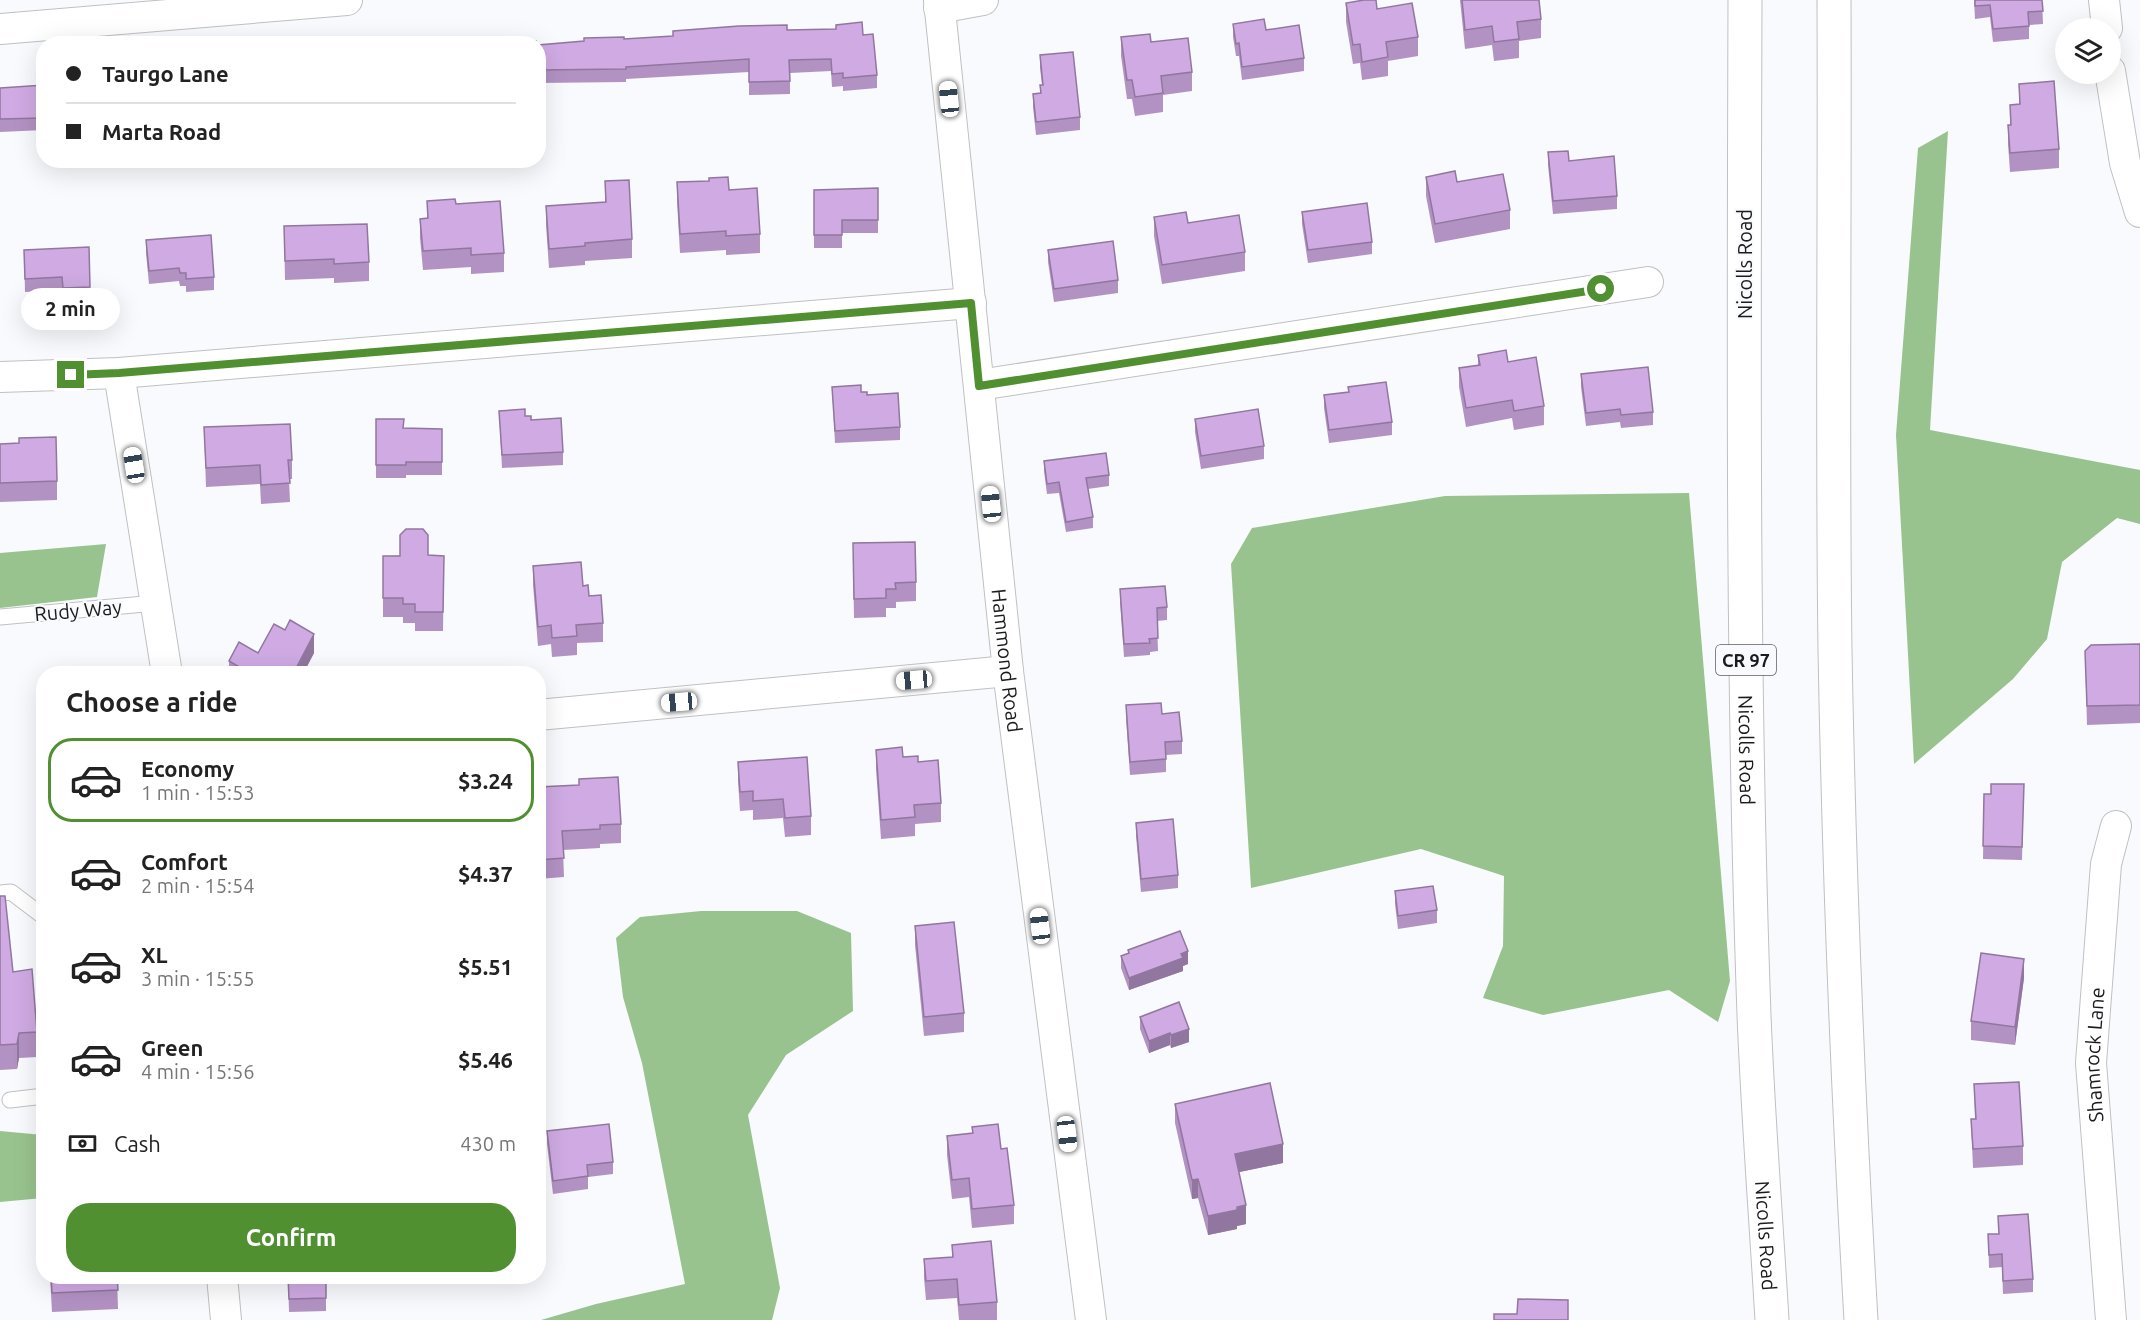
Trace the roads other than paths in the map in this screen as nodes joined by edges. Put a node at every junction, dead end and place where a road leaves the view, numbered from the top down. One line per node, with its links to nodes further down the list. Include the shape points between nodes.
1 (347, 0): 6 (street)
2 (983, 0): 7 (street)
3 (1745, 0): 30 (highway, Nicolls Road / CR 97, via 1744,458 1749,831)
4 (1834, 0): 31 (highway, via 1839,825)
5 (2104, 0): 8 (street)
6 (261, 3): 9 (street)
7 (939, 4): 13 (street, Hammond Road)
8 (2106, 18)
9 (0, 29)
10 (2112, 84): 11 (street, via 2126,162)
11 (2140, 212)
12 (1648, 282): 16 (street)
13 (971, 303): 14 (street); 16 (street, Hammond Road)
14 (119, 373): 15 (street); 17 (street)
15 (0, 377)
16 (979, 386): 20 (street, Hammond Road)
17 (156, 603): 18 (lane, Rudy Way); 19 (street)
18 (0, 617)
19 (166, 666)
20 (1008, 671): 21 (street); 29 (street, Hammond Road)
21 (546, 714)
22 (2115, 826): 32 (street, Shamrock Lane, via 2106,864 2091,1063)
23 (0, 893): 24 (lane, via 11,892)
24 (36, 911)
25 (36, 1097): 26 (lane)
26 (10, 1100)
27 (223, 1284): 28 (street)
28 (226, 1320)
29 (1091, 1320)
30 (1772, 1320)
31 (1861, 1320)
32 (2112, 1320)

